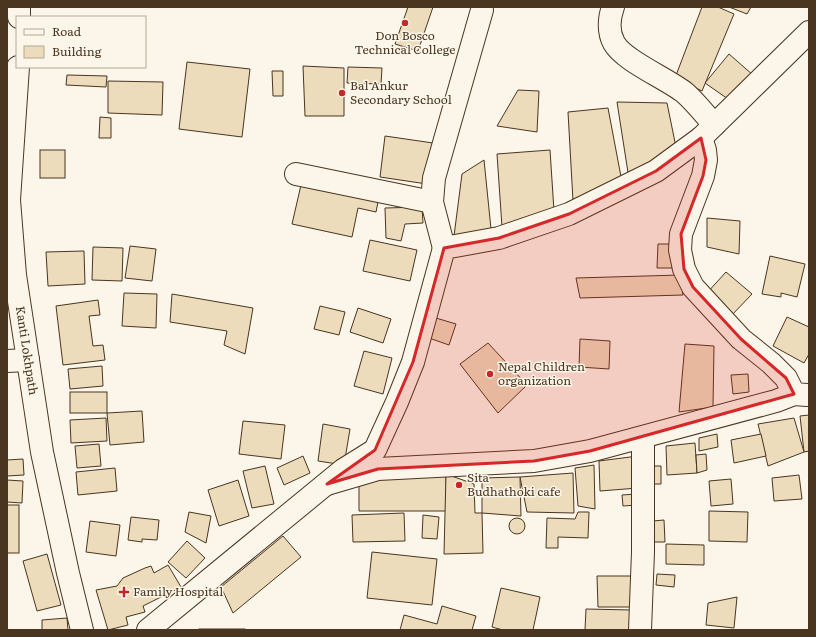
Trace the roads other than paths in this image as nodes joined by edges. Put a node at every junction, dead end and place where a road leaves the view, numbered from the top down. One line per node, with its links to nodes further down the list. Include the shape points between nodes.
1 (613, 7): 5 (street, via 610,34 614,44 626,56 684,93)
2 (482, 10): 7 (street, via 434,178)
3 (809, 32): 5 (street)
4 (18, 68): 8 (street, Kanti Lokhpath)
5 (708, 131): 9 (street, via 656,170 569,214 499,238); 11 (street, via 703,176 681,234 680,250 684,269 693,288 741,339 771,362)
6 (296, 174): 7 (street)
7 (432, 202): 9 (street)
8 (9, 226): 10 (street, Kanti Lokhpath, via 15,275)
9 (444, 248): 13 (street, via 413,362 375,450 343,470)
10 (17, 361): 14 (street, Kanti Lokhpath, via 42,452)
11 (801, 394): 12 (street)
12 (643, 438): 13 (street, via 534,461 378,469); 16 (street)
13 (327, 484): 15 (street)
14 (82, 630)
15 (148, 630)
16 (640, 630)

